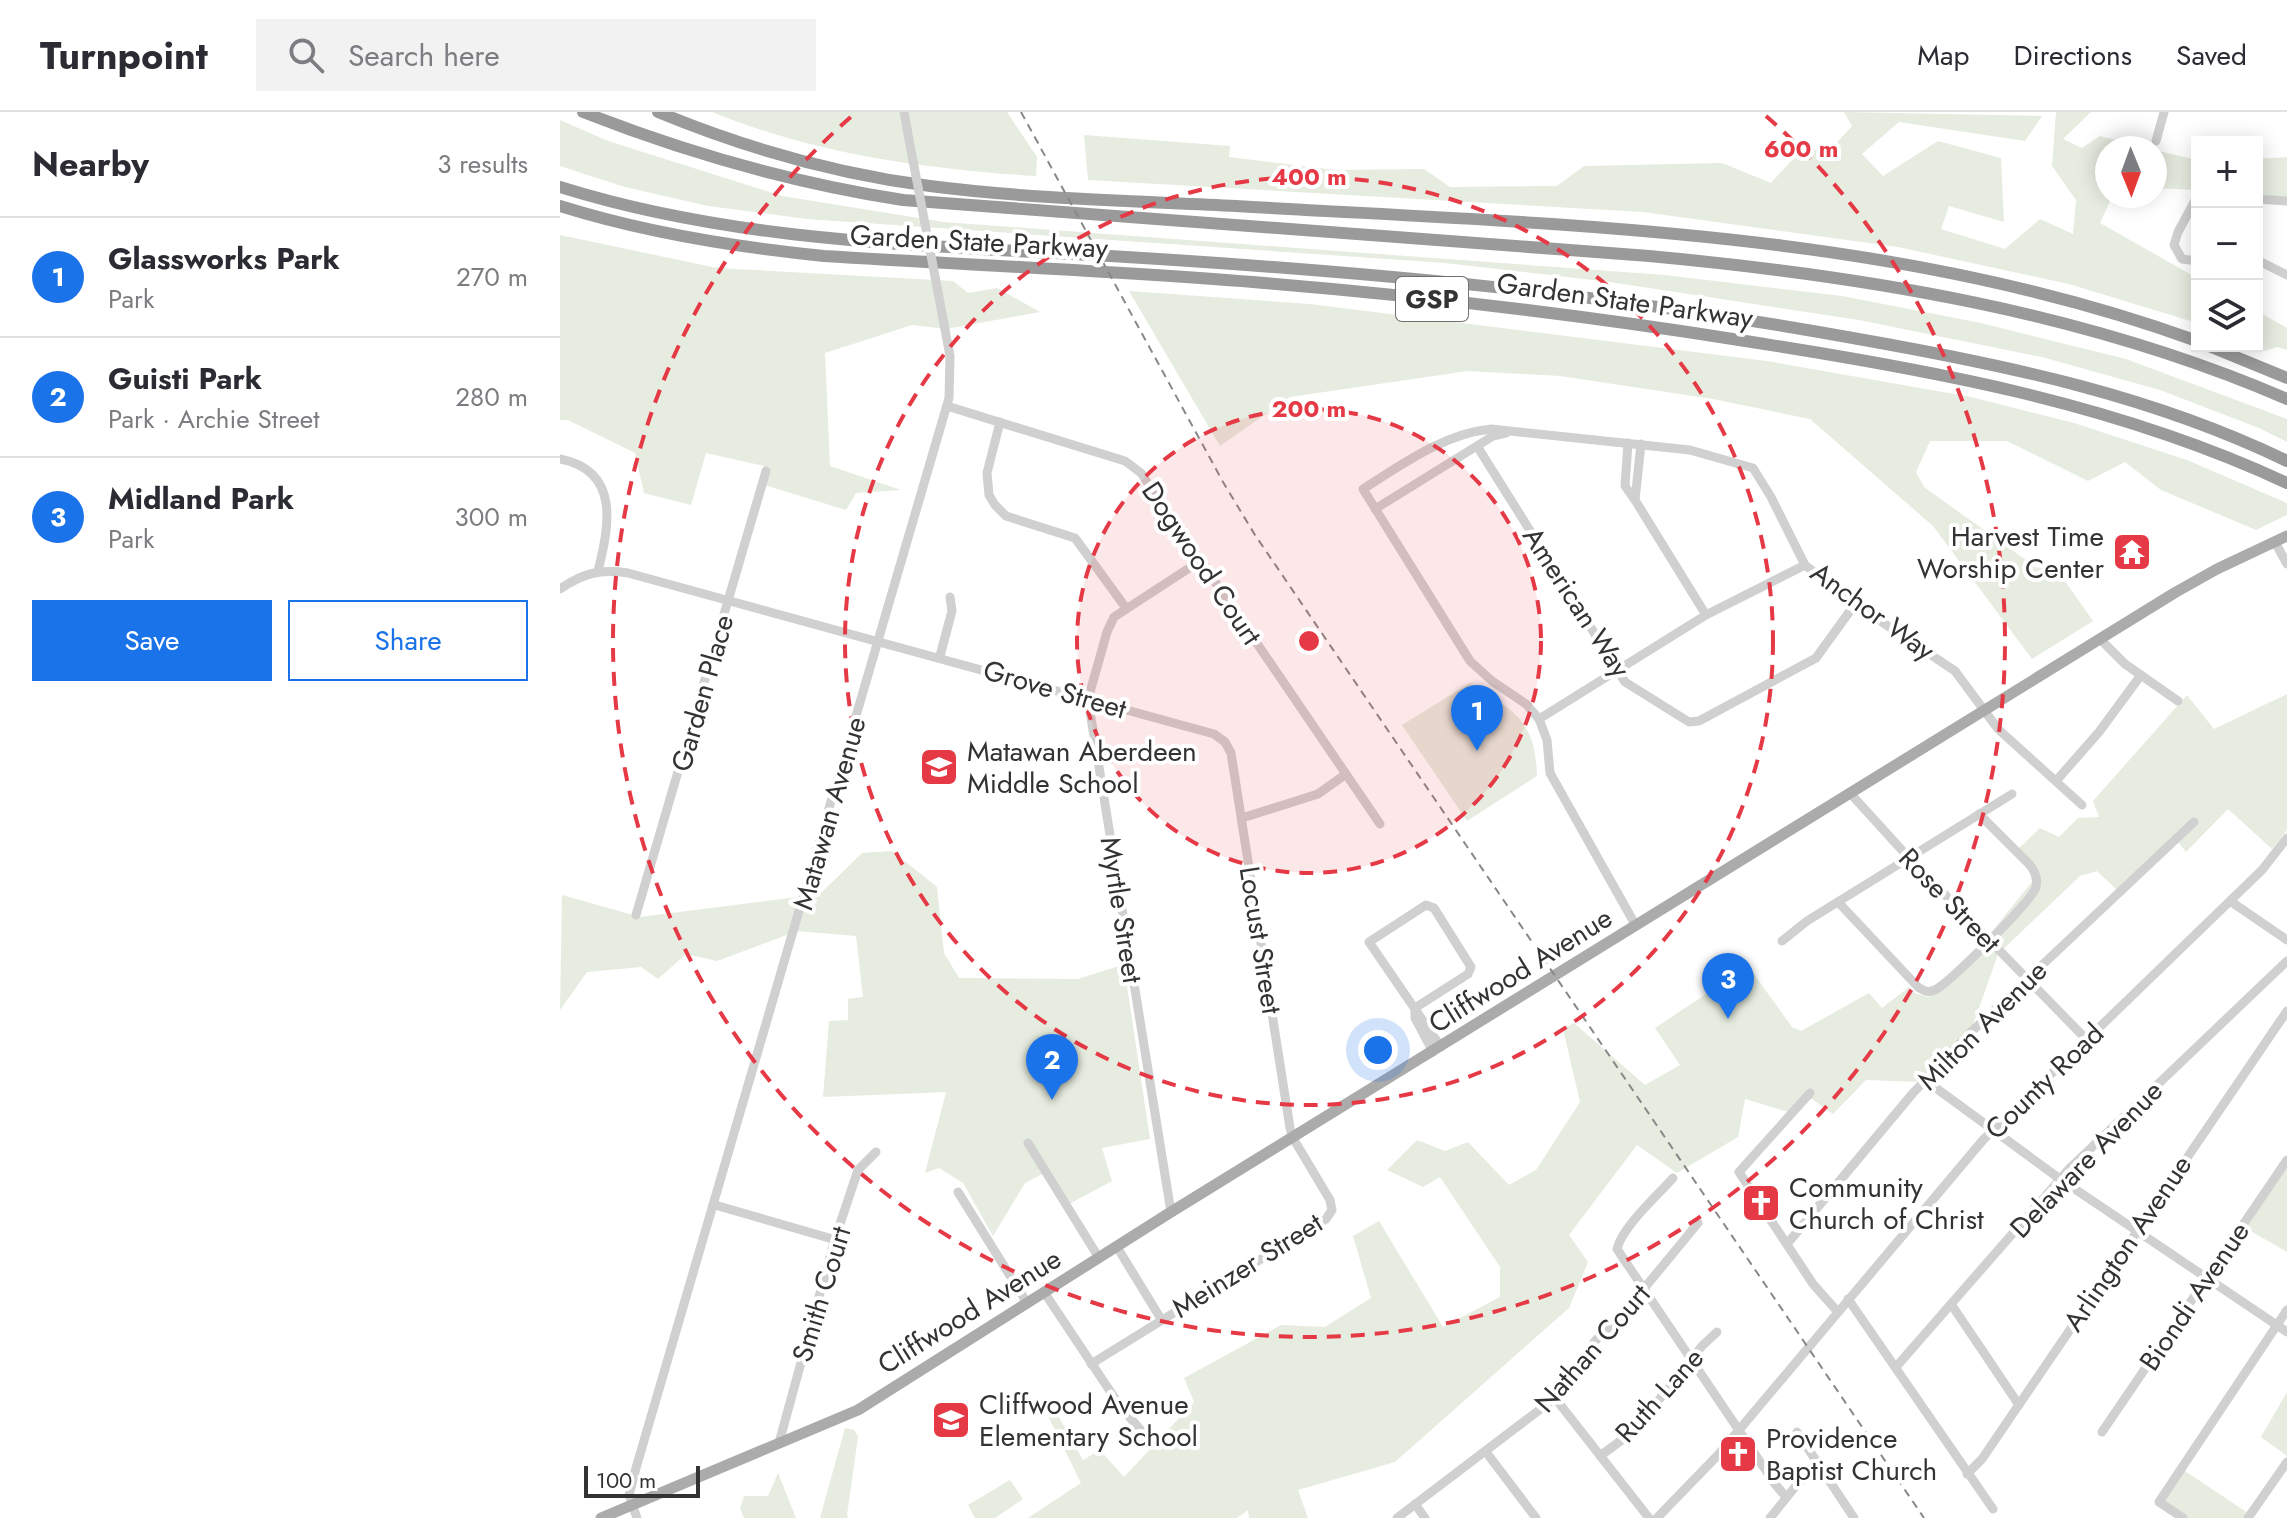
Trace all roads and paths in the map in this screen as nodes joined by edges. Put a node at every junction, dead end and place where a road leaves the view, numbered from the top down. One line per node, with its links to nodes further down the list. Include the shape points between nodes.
1 (583, 112): 17 (highway, Garden State Parkway / GSP, via 751,169 903,200 1649,256 1860,282 2109,335)
2 (658, 112): 14 (highway, Garden State Parkway, via 816,164 900,181 956,189 1636,230 1820,251 2029,292)
3 (904, 112): 18 (street, Matawan Avenue, bridge, via 950,364)
4 (2164, 112): 5 (street)
5 (2157, 136)
6 (560, 187): 25 (highway, Garden State Parkway / GSP, via 647,211 764,232 1380,274 1728,317 1931,352 2088,387 2201,423)
7 (2263, 199): 8 (street)
8 (2287, 201)
9 (560, 206): 27 (highway, Garden State Parkway / GSP, via 668,234 766,250 1307,287 1617,322 1815,352 2065,402 2174,437)
10 (2191, 208): 11 (street, via 2174,245 2182,259)
11 (2191, 260)
12 (2263, 263): 13 (street)
13 (2287, 275)
14 (2191, 339)
15 (2224, 352): 16 (highway)
16 (2287, 378)
17 (2287, 399)
18 (947, 406): 19 (street, Dogwood Court); 43 (street, Matawan Avenue)
19 (1000, 422): 32 (street, Dogwood Court, via 1125,461 1141,473); 40 (street, via 987,473 995,505 1006,516 1075,538)
20 (1509, 432): 21 (street, Anchor Way); 23 (street, Anchor Way); 29 (street, Anchor Way, via 1491,429 1438,444 1363,489)
21 (1628, 443): 22 (street, Anchor Way); 28 (street, via 1625,486)
22 (1641, 444): 28 (street); 34 (street, Anchor Way, via 1690,450 1753,468)
23 (1477, 446): 29 (street, Anchor Way); 45 (street, American Way)
24 (560, 459): 35 (street, via 590,474 605,498 608,527)
25 (2287, 461)
26 (766, 471): 38 (street, Garden Place)
27 (2287, 483)
28 (1635, 500): 41 (street)
29 (1375, 509): 50 (street, via 1470,661)
30 (2287, 536): 31 (main road, Cliffwood Avenue)
31 (2275, 542): 33 (street); 42 (main road, Cliffwood Avenue, via 2198,579)
32 (1200, 561): 40 (street, Myrtle Street); 52 (street, Dogwood Court)
33 (2287, 564)
34 (1805, 565): 39 (street, Anchor Way); 41 (street)
35 (598, 571): 36 (street); 38 (street, Grove Street, via 628,573)
36 (560, 589)
37 (950, 597): 44 (street, via 952,611)
38 (729, 599): 43 (street, Grove Street); 65 (street, Garden Place)
39 (1855, 604): 45 (street, American Way, via 1816,658 1699,721 1689,722 1641,693); 49 (street, Anchor Way, via 1955,671)
40 (1126, 608): 47 (street, Myrtle Street, via 1107,632)
41 (1706, 615): 45 (street)
42 (2100, 639): 46 (street); 49 (main road, Cliffwood Avenue)
43 (879, 640): 44 (street, Grove Street); 86 (street, Matawan Avenue)
44 (940, 656): 47 (street, Grove Street)
45 (1619, 670): 50 (street)
46 (2141, 675): 48 (street); 53 (street)
47 (1088, 699): 51 (street, Grove Street, via 1214,734); 87 (street, Myrtle Street)
48 (2178, 701)
49 (1984, 711): 53 (street, Anchor Way); 54 (main road, Cliffwood Avenue)
50 (1539, 719): 66 (street, via 1550,773)
51 (1227, 744): 58 (street, Locust Street)
52 (1346, 774): 58 (street, via 1318,794); 60 (street, Dogwood Court)
53 (2056, 781): 56 (street, Anchor Way)
54 (1850, 793): 62 (street, Rose Street); 66 (main road, Cliffwood Avenue)
55 (2012, 794): 57 (street)
56 (2082, 805)
57 (1979, 814): 62 (street); 67 (street, via 2029,864 2036,879 2030,897)
58 (1242, 818): 79 (street, Locust Street)
59 (2194, 822): 71 (street, Milton Avenue)
60 (1380, 824)
61 (2287, 838): 63 (street, County Road)
62 (1909, 858): 64 (street); 67 (street, Rose Street)
63 (2230, 901): 68 (street); 74 (street, County Road)
64 (1838, 902): 67 (street, via 1918,987 1931,991); 69 (street)
65 (636, 915)
66 (1636, 926): 75 (main road, Cliffwood Avenue)
67 (1990, 940): 71 (street, Rose Street)
68 (2287, 940)
69 (1782, 941)
70 (2287, 961): 84 (street, Delaware Avenue)
71 (2027, 979): 74 (street, Rose Street); 76 (street, Milton Avenue)
72 (1415, 1008): 72 (street, via 1369,942 1426,905 1434,908 1471,967); 75 (street)
73 (2287, 1011): 89 (street, Arlington Avenue)
74 (2086, 1039): 78 (street, County Road)
75 (1437, 1050): 79 (main road, Cliffwood Avenue)
76 (1925, 1080): 78 (street); 91 (street, Milton Avenue)
77 (1810, 1093): 91 (street, via 1739,1170)
78 (1992, 1131): 84 (street); 97 (street, County Road)
79 (1293, 1138): 87 (main road, Cliffwood Avenue); 102 (street, Meinzer Street, via 1330,1200 1330,1216)
80 (1028, 1143): 93 (street)
81 (876, 1152): 115 (street, Smith Court, via 858,1170 834,1242)
82 (2287, 1160): 94 (street, Biondi Avenue)
83 (1673, 1178): 95 (street, via 1617,1246)
84 (2060, 1179): 89 (street); 99 (street, Delaware Avenue)
85 (958, 1192): 98 (street)
86 (715, 1205): 90 (street); 123 (street, Matawan Avenue, via 636,1468 629,1495)
87 (1171, 1212): 92 (main road, Cliffwood Avenue)
88 (1698, 1223): 95 (street, Nathan Court)
89 (2136, 1230): 94 (street); 110 (street, Arlington Avenue)
90 (829, 1238)
91 (1787, 1244): 101 (street)
92 (1117, 1247): 93 (main road, Cliffwood Avenue); 102 (street)
93 (1099, 1258): 96 (main road, Cliffwood Avenue)
94 (2206, 1277): 103 (street); 113 (street, Biondi Avenue)
95 (1643, 1289): 106 (street); 109 (street, Nathan Court, via 1595,1341)
96 (1044, 1292): 98 (main road, Cliffwood Avenue); 107 (street)
97 (1848, 1299): 101 (street, County Road); 108 (street)
98 (1027, 1303): 115 (main road, Cliffwood Avenue, via 858,1410)
99 (1951, 1304): 108 (street, Delaware Avenue); 110 (street)
100 (2287, 1310): 103 (street)
101 (1837, 1311): 111 (street, County Road)
102 (1161, 1319): 107 (street, Meinzer Street)
103 (2277, 1326): 105 (street); 134 (street, via 2159,1502)
104 (1717, 1332): 106 (street, Ruth Lane)
105 (2287, 1332)
106 (1691, 1360): 111 (street); 117 (street, Ruth Lane, via 1634,1431)
107 (1091, 1364): 114 (street)
108 (1896, 1367): 120 (street)
109 (1555, 1398): 116 (street, Nathan Court); 117 (street)
110 (2019, 1405): 120 (street, Arlington Avenue)
111 (1738, 1430): 121 (street); 131 (street, County Road)
112 (1797, 1432): 119 (street)
113 (2102, 1432)
114 (1144, 1434)
115 (779, 1443): 123 (main road, Cliffwood Avenue)
116 (1486, 1452): 122 (street, Nathan Court); 129 (street)
117 (1600, 1456): 130 (street)
118 (2287, 1462): 135 (street)
119 (1818, 1464): 121 (street); 133 (street)
120 (1967, 1474): 124 (street)
121 (1786, 1497): 132 (street)
122 (1415, 1504): 127 (street, Nathan Court); 128 (street)
123 (632, 1505): 125 (main road, Cliffwood Avenue); 126 (street)
124 (1993, 1509)
125 (601, 1518)
126 (637, 1518)
127 (1397, 1518)
128 (1425, 1518)
129 (1536, 1518)
130 (1649, 1518)
131 (1657, 1518)
132 (1770, 1518)
133 (1854, 1518)
134 (2183, 1518)
135 (2248, 1518)

